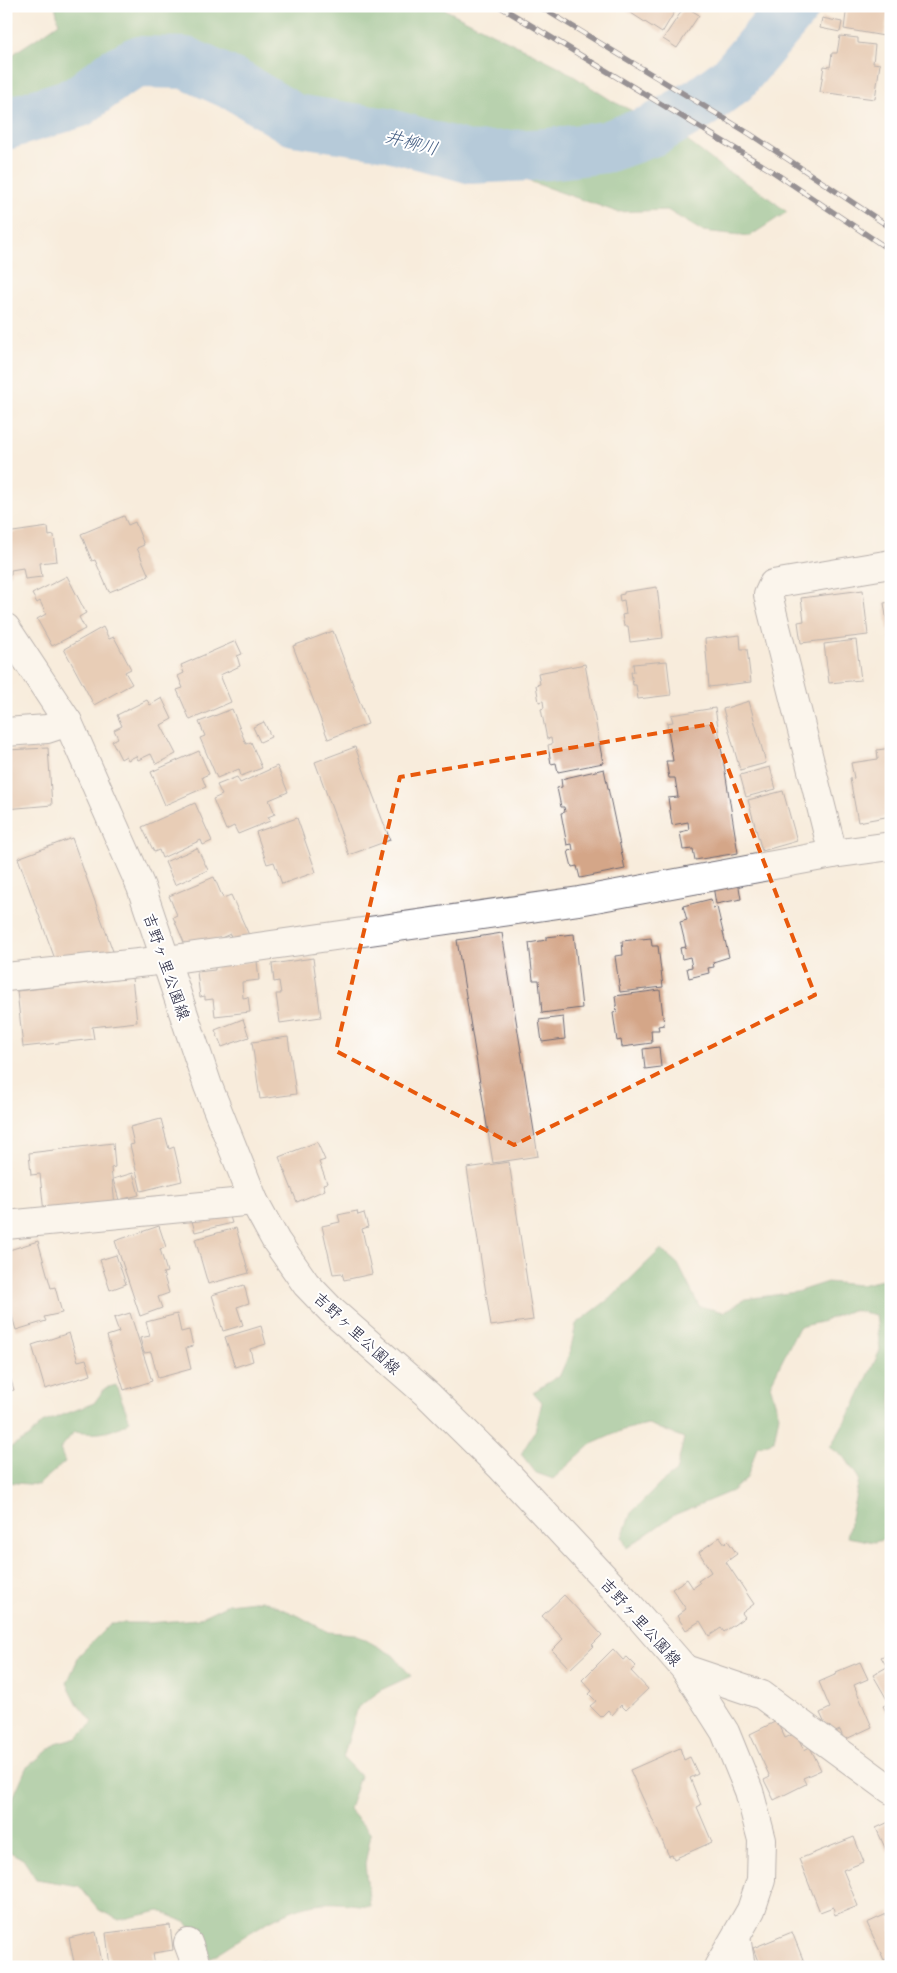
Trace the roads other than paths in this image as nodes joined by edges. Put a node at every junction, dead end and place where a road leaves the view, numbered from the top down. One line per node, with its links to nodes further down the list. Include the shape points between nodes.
1 (891, 564): 6 (main road, via 774,584 768,594)
2 (6, 628): 3 (main road, 吉野ヶ里公園線)
3 (68, 722): 4 (main road, via 47,729); 7 (main road, 吉野ヶ里公園線, via 141,887)
4 (6, 732)
5 (891, 846): 6 (main road)
6 (833, 854): 7 (main road, via 579,901)
7 (167, 960): 8 (main road); 9 (main road, 吉野ヶ里公園線, via 208,1086)
8 (6, 977)
9 (254, 1201): 10 (main road); 11 (main road, 吉野ヶ里公園線, via 276,1241 306,1284 332,1312 428,1395 500,1466)
10 (6, 1225)
11 (685, 1669): 12 (main road, via 762,1695); 13 (main road, 吉野ヶ里公園線, via 725,1732 749,1791 762,1840 761,1880 751,1910)
12 (891, 1790)
13 (736, 1936): 14 (main road, 吉野ヶ里公園線); 15 (main road)
14 (718, 1967)
15 (741, 1967)

